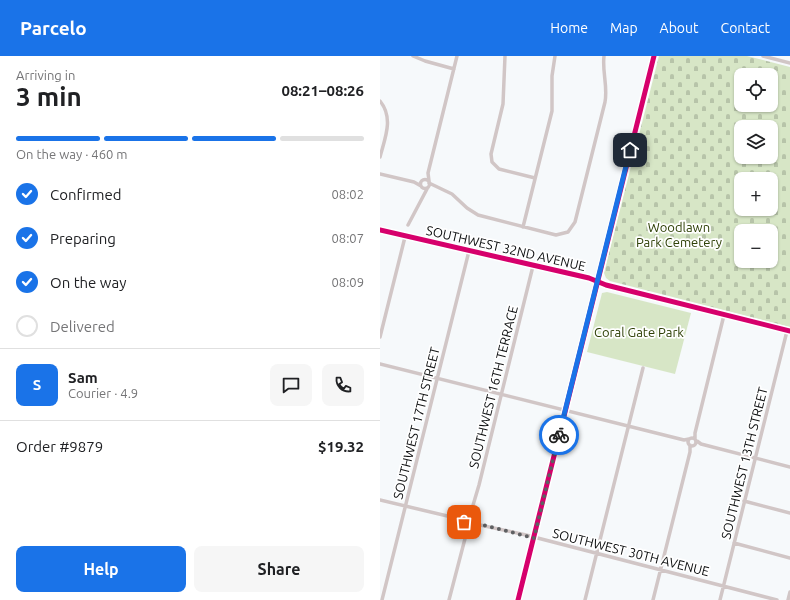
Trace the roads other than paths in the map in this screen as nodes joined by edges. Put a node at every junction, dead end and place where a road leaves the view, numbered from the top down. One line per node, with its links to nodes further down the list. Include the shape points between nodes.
1 (413, 56): 10 (street)
2 (457, 56): 10 (street)
3 (505, 56): 15 (street, via 503,104 491,149 492,162 499,169)
4 (555, 56): 15 (street, via 552,111)
5 (605, 56): 24 (street, via 605,102 575,222 566,233 556,234)
6 (654, 56): 29 (street)
7 (763, 56): 8 (street)
8 (768, 57): 9 (street)
9 (790, 63)
10 (454, 69): 13 (street)
11 (380, 101): 12 (street, via 388,114 388,125)
12 (380, 157)
13 (428, 173): 16 (street); 18 (street)
14 (380, 174): 17 (street)
15 (535, 178): 24 (street)
16 (423, 180): 17 (street); 18 (street); 19 (street)
17 (414, 182): 19 (street)
18 (429, 182): 20 (street); 21 (street)
19 (421, 187): 20 (street); 22 (street)
20 (427, 188): 21 (street); 22 (street)
21 (438, 188): 24 (street, via 452,194 476,214)
22 (421, 198): 23 (street)
23 (408, 225)
24 (523, 227)
25 (380, 230): 26 (street, SOUTHWEST 32ND AVENUE)
26 (405, 236): 27 (street, SOUTHWEST 32ND AVENUE); 32 (street)
27 (469, 251): 28 (street, SOUTHWEST 32ND AVENUE); 35 (street, SOUTHWEST 17TH STREET)
28 (533, 266): 29 (street, SOUTHWEST 32ND AVENUE); 36 (street, SOUTHWEST 16TH TERRACE)
29 (597, 281): 30 (street, SOUTHWEST 32ND AVENUE); 37 (street)
30 (724, 315): 31 (street, SOUTHWEST 32ND AVENUE); 39 (street)
31 (789, 331): 40 (street, SOUTHWEST 13TH STREET)
32 (380, 337)
33 (381, 365): 35 (street)
34 (643, 368): 38 (street)
35 (437, 379): 36 (street); 44 (street, SOUTHWEST 17TH STREET)
36 (501, 394): 37 (street); 46 (street, SOUTHWEST 16TH TERRACE)
37 (566, 410): 38 (street); 47 (street)
38 (629, 426): 39 (street); 49 (street)
39 (692, 442): 40 (street); 51 (street)
40 (756, 458): 41 (street); 43 (street, SOUTHWEST 13TH STREET)
41 (790, 466)
42 (380, 500): 44 (street)
43 (744, 500): 45 (street); 48 (street, SOUTHWEST 13TH STREET)
44 (406, 506): 46 (street); 54 (street, SOUTHWEST 17TH STREET)
45 (790, 513)
46 (469, 521): 47 (street, SOUTHWEST 30TH AVENUE); 55 (street, SOUTHWEST 16TH TERRACE)
47 (534, 538): 49 (street, SOUTHWEST 30TH AVENUE); 56 (street)
48 (734, 543): 50 (street); 52 (street, SOUTHWEST 13TH STREET)
49 (597, 554): 51 (street, SOUTHWEST 30TH AVENUE); 57 (street)
50 (790, 558)
51 (660, 570): 52 (street, SOUTHWEST 30TH AVENUE); 58 (street)
52 (723, 586): 59 (street, SOUTHWEST 13TH STREET); 60 (street, SOUTHWEST 30TH AVENUE)
53 (790, 592): 61 (street)
54 (382, 600)
55 (449, 600)
56 (518, 600)
57 (585, 600)
58 (653, 600)
59 (720, 600)
60 (777, 600)
61 (788, 600)

